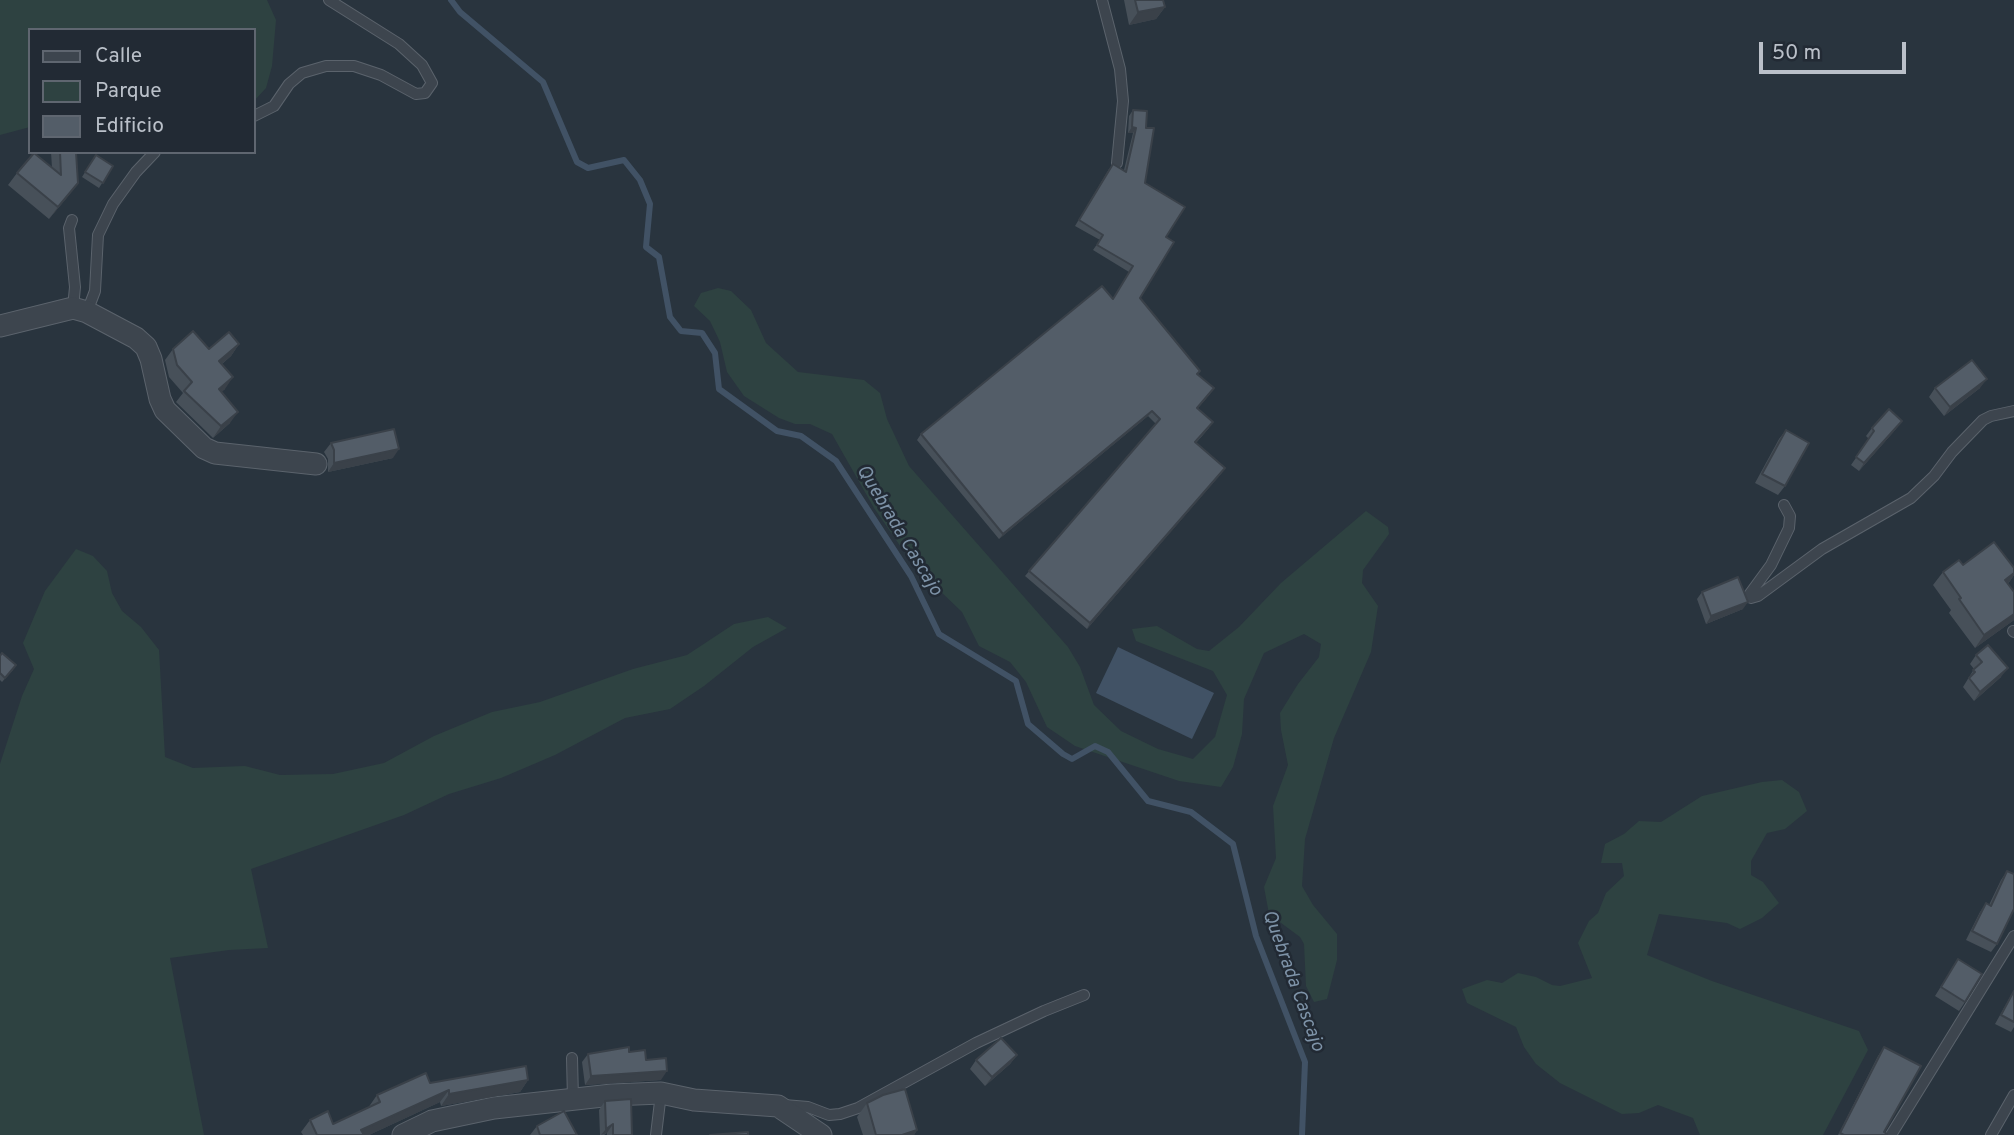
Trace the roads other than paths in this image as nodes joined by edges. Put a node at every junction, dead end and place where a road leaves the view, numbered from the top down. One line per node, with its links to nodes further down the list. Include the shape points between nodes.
1 (329, 0): 3 (lane, via 399,44 422,65 432,83 425,93 416,94 354,66 326,66 302,74 274,106)
2 (1102, 0): 5 (lane, via 1120,69 1123,101)
3 (256, 115)
4 (153, 154): 7 (lane, via 113,204 98,235 95,291)
5 (1117, 163)
6 (72, 220): 7 (lane, via 69,228)
7 (80, 310): 8 (street); 10 (street, via 146,347 165,410 204,448)
8 (0, 326)
9 (2014, 411): 11 (lane, via 1983,420 1911,498 1822,549 1751,598 1789,528 1790,516)
10 (316, 464)
11 (1784, 505)
12 (2014, 936): 22 (lane)
13 (1084, 995): 18 (lane, via 987,1038 858,1108 829,1115 808,1107)
14 (572, 1058): 17 (lane)
15 (661, 1093): 17 (street); 18 (street); 20 (lane)
16 (2014, 1095): 23 (lane)
17 (573, 1099): 19 (street, via 454,1115)
18 (778, 1106): 21 (street)
19 (402, 1135)
20 (656, 1135)
21 (821, 1135)
22 (1891, 1135)
23 (1991, 1135)

